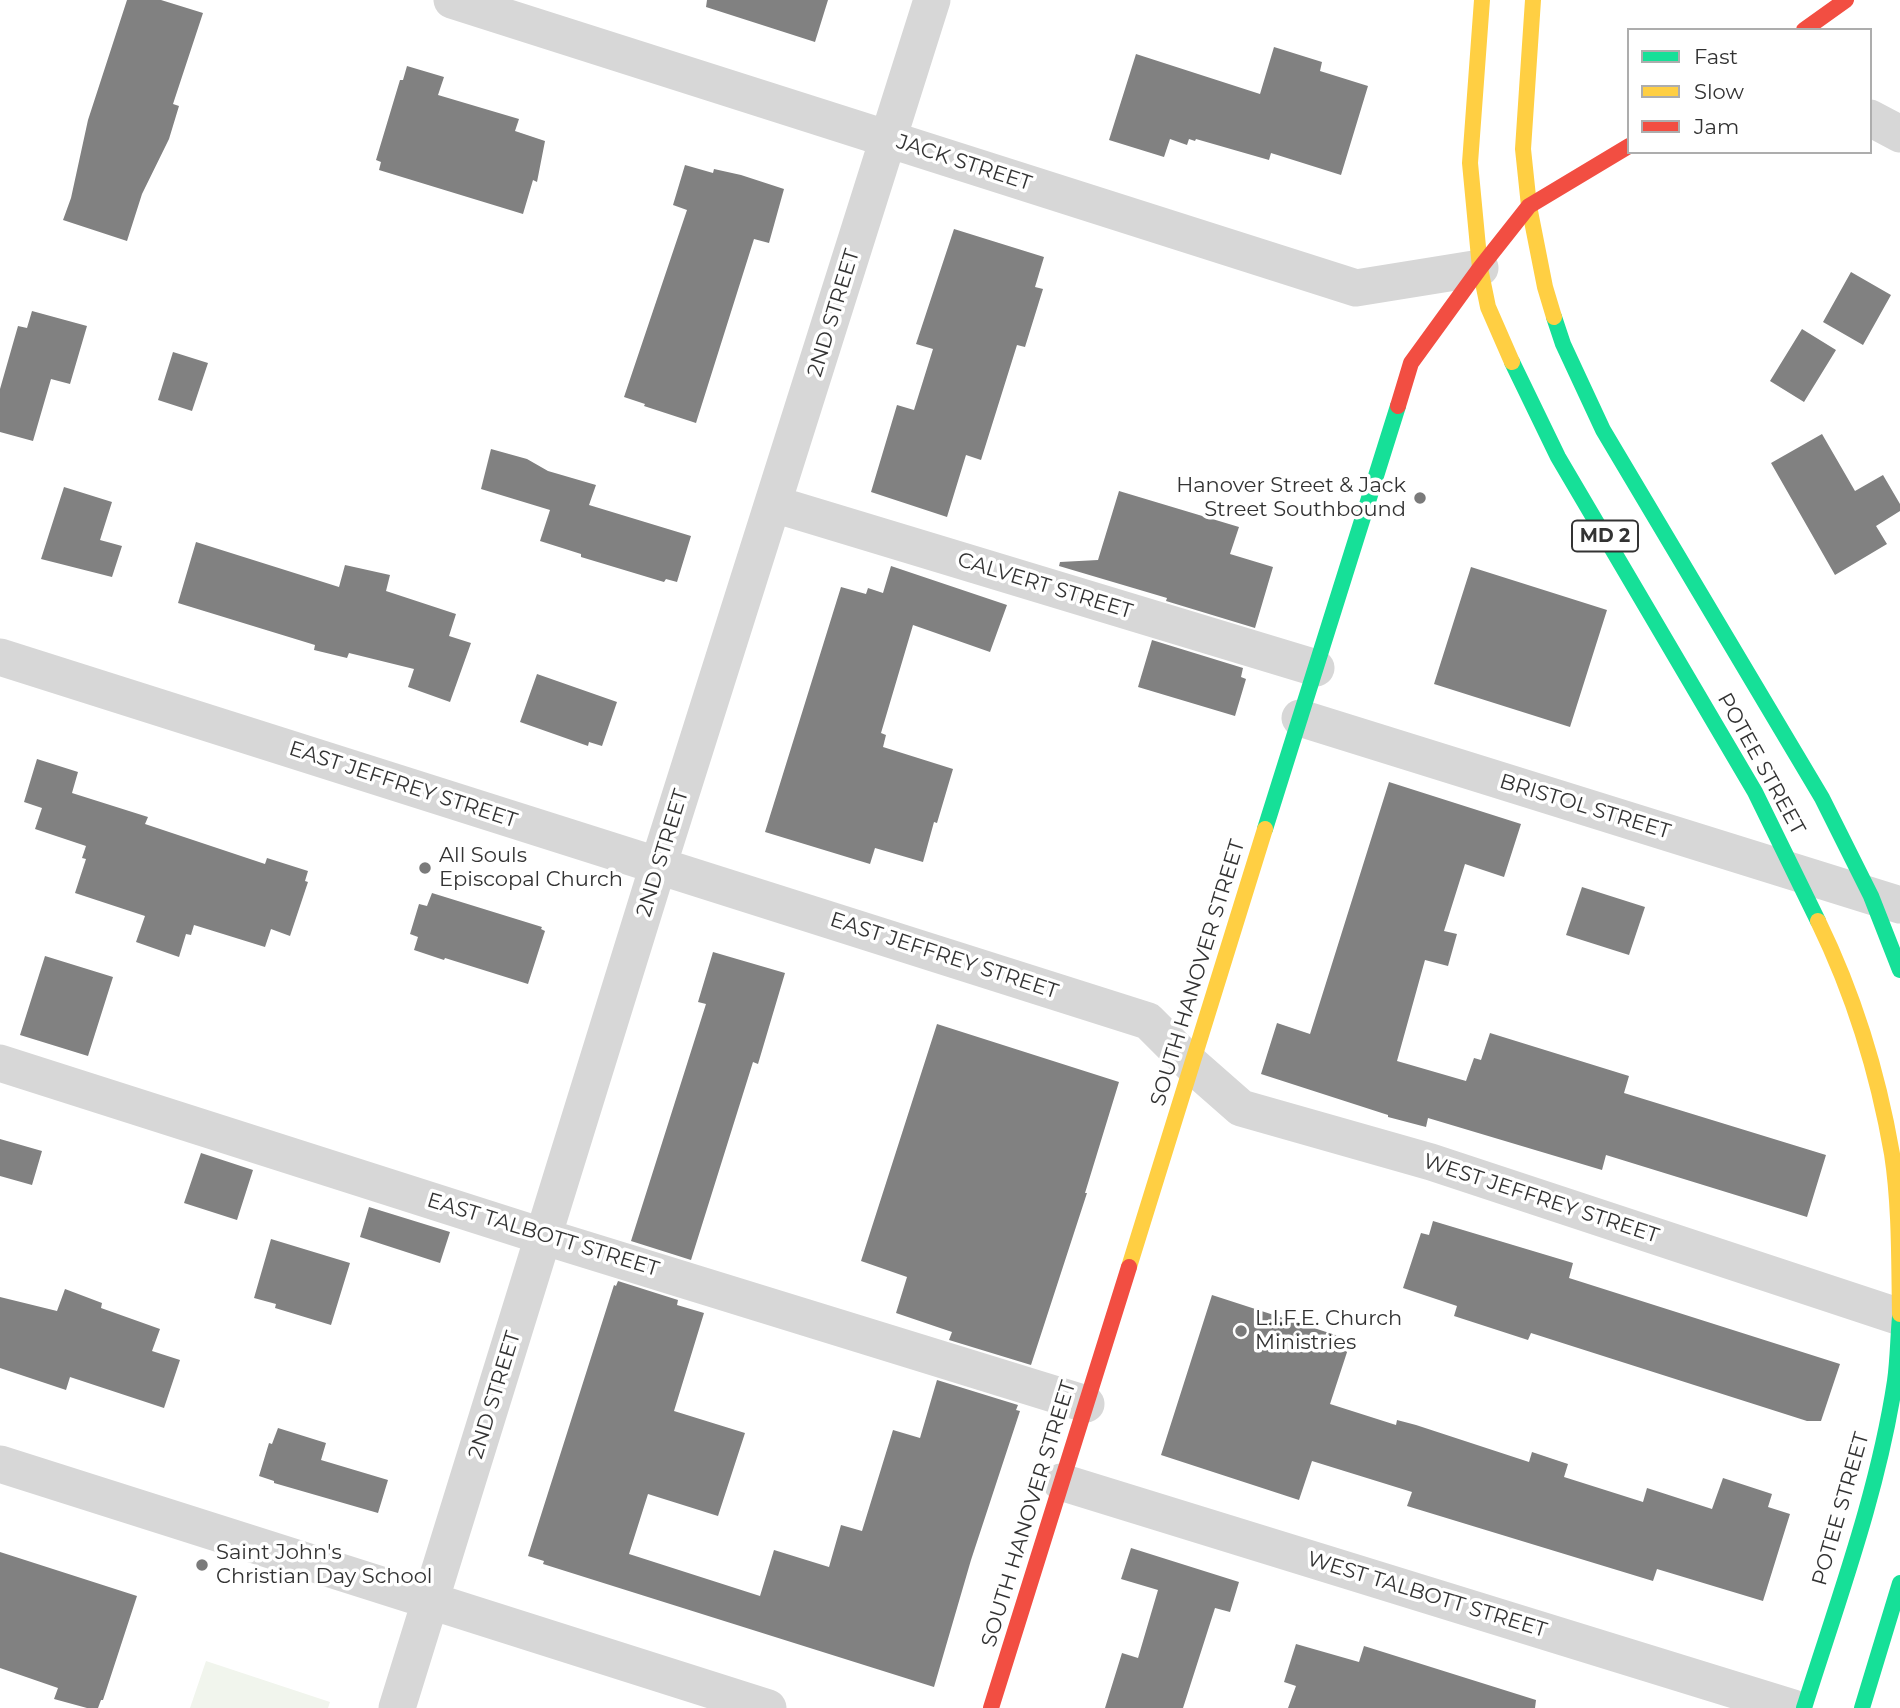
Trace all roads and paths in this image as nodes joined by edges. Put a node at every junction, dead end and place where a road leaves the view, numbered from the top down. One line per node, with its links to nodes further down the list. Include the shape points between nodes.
1 (452, 0): 9 (street, JACK STREET)
2 (932, 0): 9 (street, 2ND STREET)
3 (1482, 0): 12 (main road, MD 2, via 1470,163)
4 (1533, 0): 11 (main road, MD 2, via 1523,149)
5 (1846, 0): 6 (main road)
6 (1807, 28)
7 (1872, 119): 8 (street)
8 (1900, 134)
9 (888, 139): 12 (street, JACK STREET, via 1356,288); 13 (street, 2ND STREET)
10 (1627, 147): 11 (main road)
11 (1529, 206): 12 (main road, SOUTH HANOVER STREET); 19 (main road, POTEE STREET / MD 2, via 1545,287 1563,344 1603,430)
12 (1480, 268): 15 (main road, SOUTH HANOVER STREET, via 1411,362); 18 (main road, POTEE STREET / MD 2, via 1488,307 1558,457 1755,792)
13 (774, 505): 15 (street, CALVERT STREET); 17 (street, 2ND STREET)
14 (0, 657): 17 (street, EAST JEFFREY STREET)
15 (1316, 668): 16 (main road, SOUTH HANOVER STREET)
16 (1300, 718): 18 (street, BRISTOL STREET); 22 (main road, SOUTH HANOVER STREET)
17 (659, 866): 22 (street, EAST JEFFREY STREET, via 1148,1021); 23 (street, 2ND STREET)
18 (1797, 873): 19 (street, BRISTOL STREET); 24 (main road, POTEE STREET / MD 2, via 1841,968 1873,1063 1892,1156)
19 (1885, 901): 20 (main road, POTEE STREET / MD 2)
20 (1900, 970)
21 (0, 1063): 23 (street, EAST TALBOTT STREET)
22 (1192, 1065): 24 (street, WEST JEFFREY STREET, via 1241,1108 1431,1162); 25 (main road, SOUTH HANOVER STREET)
23 (545, 1237): 25 (street, EAST TALBOTT STREET); 29 (street, 2ND STREET)
24 (1900, 1316): 34 (main road, POTEE STREET / MD 2, via 1895,1381 1882,1447)
25 (1086, 1404): 27 (main road, SOUTH HANOVER STREET)
26 (0, 1464): 29 (street)
27 (1061, 1482): 32 (main road, SOUTH HANOVER STREET); 33 (street, WEST TALBOTT STREET)
28 (1900, 1584): 35 (main road)
29 (431, 1601): 30 (street, 2ND STREET); 31 (street)
30 (397, 1708)
31 (768, 1708)
32 (991, 1708)
33 (1793, 1708)
34 (1804, 1708)
35 (1862, 1708)

